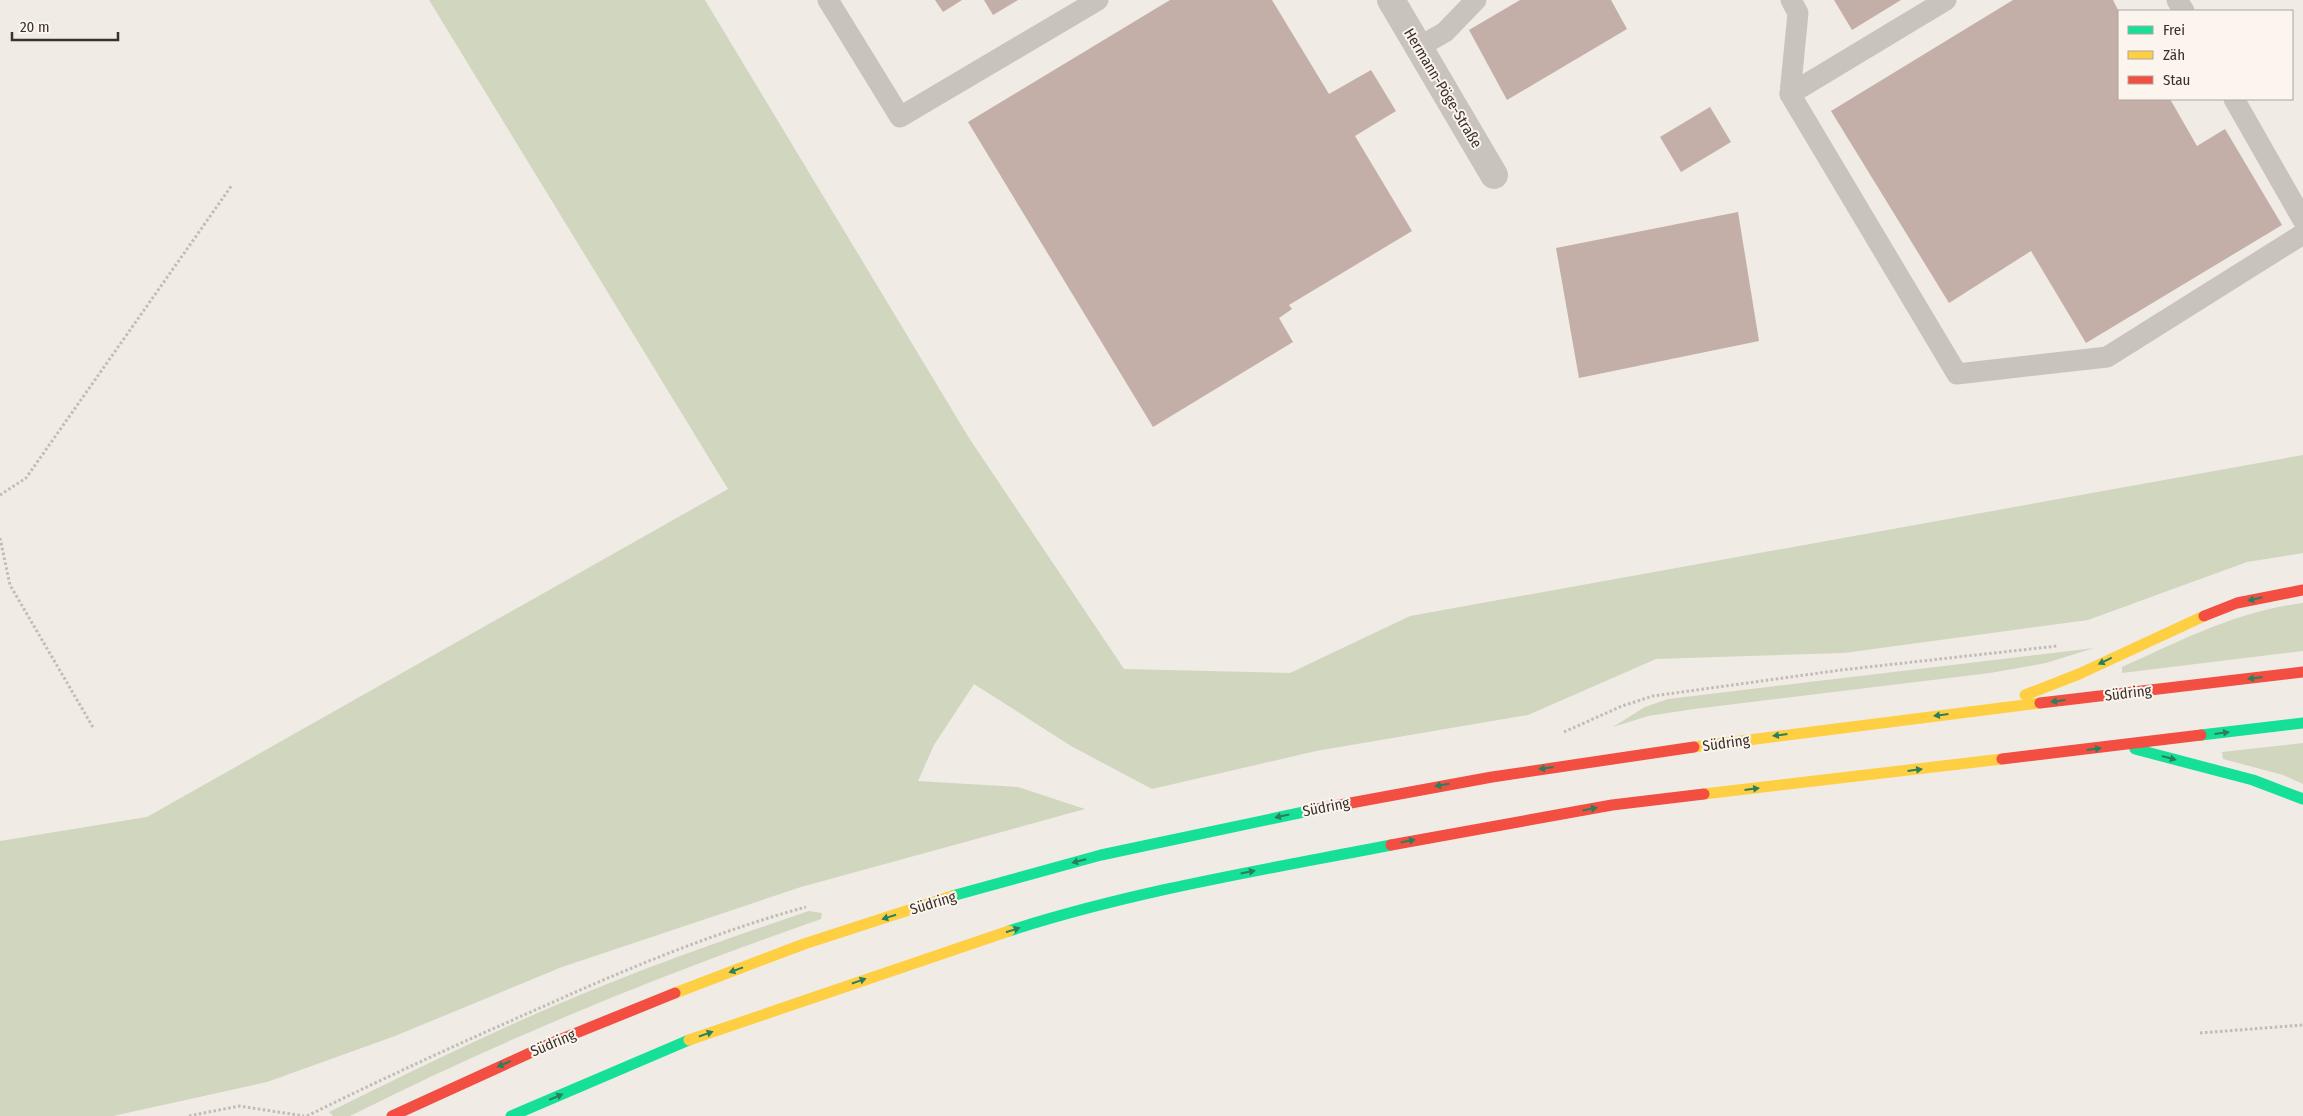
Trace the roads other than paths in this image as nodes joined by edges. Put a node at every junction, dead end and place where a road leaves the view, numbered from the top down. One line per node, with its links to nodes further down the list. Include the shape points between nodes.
1 (828, 0): 2 (lane, via 900,118)
2 (1098, 0)
3 (1391, 0): 7 (street, Hermann-Pöge-Straße)
4 (1476, 0): 7 (lane, via 1445,32)
5 (1791, 0): 8 (lane, via 1798,13)
6 (1946, 0): 8 (lane)
7 (1418, 47): 10 (street, Hermann-Pöge-Straße)
8 (1790, 94): 12 (lane, via 1957,374 2107,357)
9 (2235, 100): 11 (lane)
10 (1494, 175)
11 (2303, 220)
12 (2303, 234)
13 (2303, 590): 15 (main road, one-way to 15, via 2229,606 2079,674)
14 (2303, 672): 15 (main road, Südring, one-way to 15)
15 (1990, 709): 19 (main road, Südring, one-way to 19, via 1490,776 1305,811 1126,850 984,887 778,955 546,1045)
16 (2303, 723): 17 (main road, one-way to 16)
17 (2122, 745): 18 (main road, one-way to 18, via 2254,780); 20 (main road, one-way to 17, via 683,1042 935,955 1043,920 1200,882 1411,840 1612,805)
18 (2303, 799)
19 (392, 1116)
20 (511, 1116)

